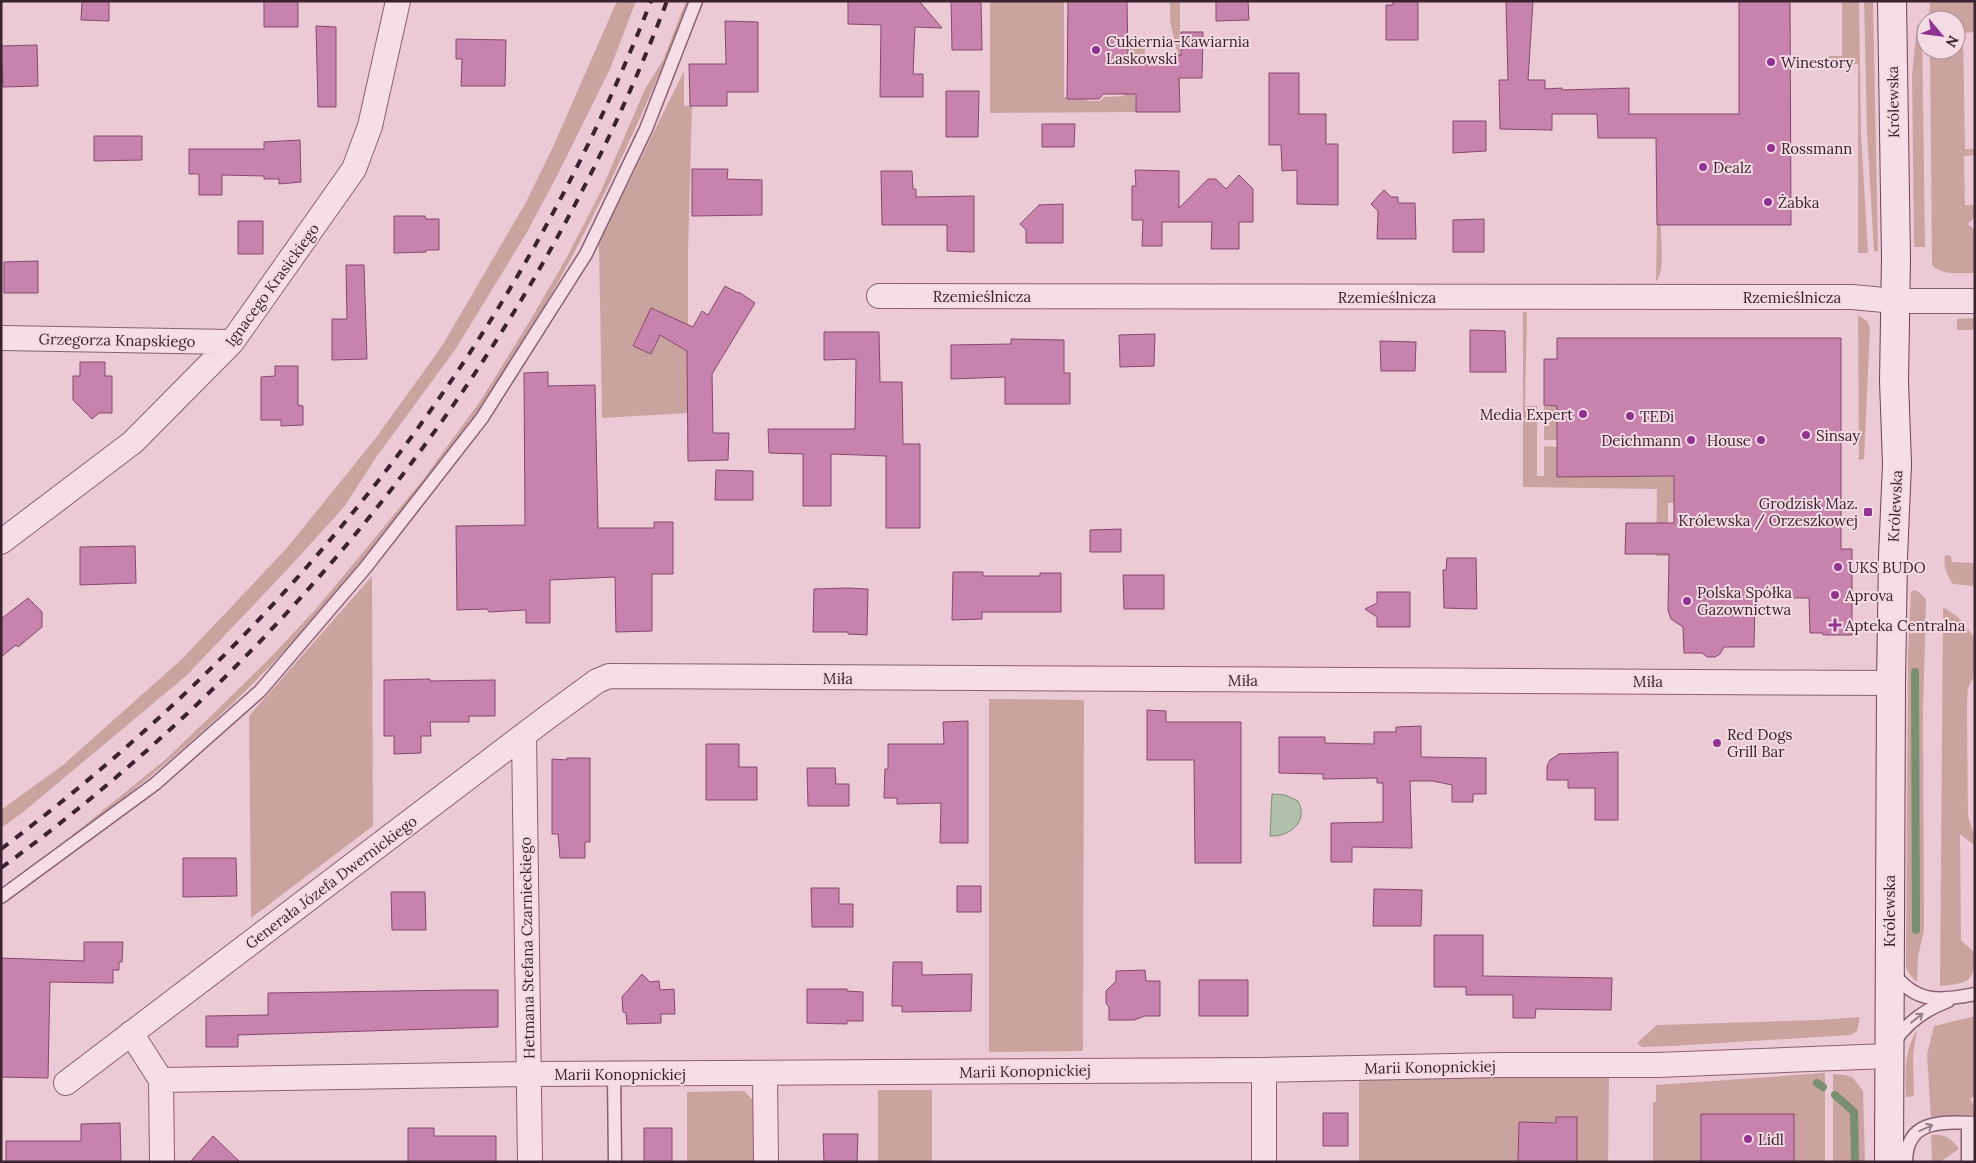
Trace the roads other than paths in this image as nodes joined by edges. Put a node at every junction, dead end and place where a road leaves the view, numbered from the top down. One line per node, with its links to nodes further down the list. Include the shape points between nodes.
1 (398, 1): 8 (street, Ignacego Krasickiego, via 370,126 354,169)
2 (696, 1): 13 (lane, via 646,129 586,254 476,426 366,567 260,691 154,784)
3 (1892, 1): 6 (main road, Królewska)
4 (879, 296): 6 (street, Rzemieślnicza, via 1852,297)
5 (1975, 301): 6 (street, Rzemieślnicza)
6 (1895, 302): 11 (main road, Królewska, via 1898,464)
7 (1, 338): 8 (street, Grzegorza Knapskiego)
8 (232, 342): 9 (street, Ignacego Krasickiego, via 133,442)
9 (1, 542)
10 (596, 682): 11 (street, Miła, via 609,676 619,676); 12 (street, Generała Józefa Dwernickiego)
11 (1891, 683): 14 (main road, Królewska)
12 (524, 735): 17 (street, Generała Józefa Dwernickiego); 21 (street, Hetmana Stefana Czarnieckiego)
13 (1, 897)
14 (1889, 966): 16 (lane, via 1907,988 1921,996); 18 (main road, Królewska)
15 (1975, 994): 16 (lane)
16 (1955, 998): 18 (lane, one-way to 16, via 1917,1018)
17 (131, 1034): 23 (street); 24 (street, Generała Józefa Dwernickiego)
18 (1888, 1053): 19 (street, Marii Konopnickiej, via 1656,1065); 31 (main road, Królewska)
19 (1264, 1070): 20 (street, Marii Konopnickiej); 30 (street)
20 (765, 1073): 22 (street, Marii Konopnickiej); 29 (street)
21 (529, 1074): 22 (street, Marii Konopnickiej); 23 (street, Marii Konopnickiej); 27 (street, Hetmana Stefana Czarnieckiego)
22 (614, 1074): 28 (lane)
23 (161, 1080): 26 (street)
24 (66, 1083)
25 (1971, 1123): 32 (lane, one-way to 25, via 1907,1144 1912,1135 1925,1127); 33 (lane)
26 (162, 1162)
27 (530, 1162)
28 (615, 1162)
29 (766, 1162)
30 (1264, 1162)
31 (1889, 1162)
32 (1906, 1162)
33 (1968, 1162)

